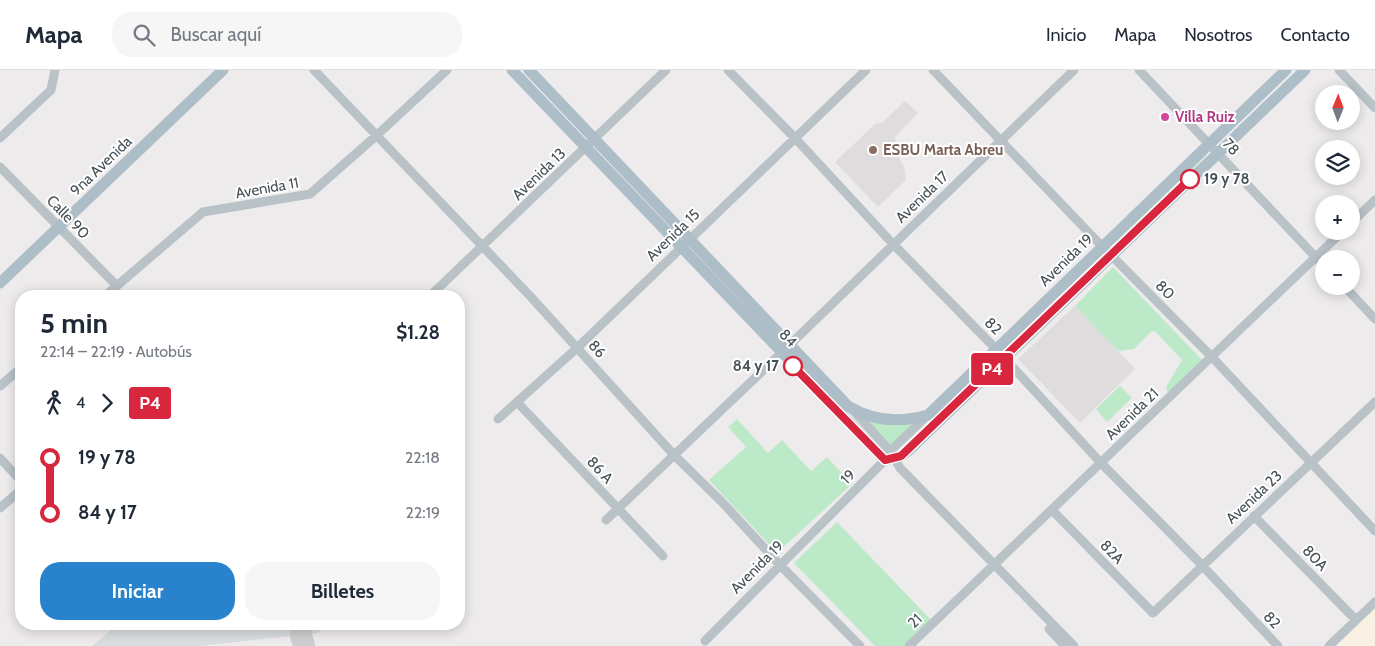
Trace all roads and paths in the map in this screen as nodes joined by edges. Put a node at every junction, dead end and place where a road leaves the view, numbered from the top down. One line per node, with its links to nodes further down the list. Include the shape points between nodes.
1 (55, 70): 18 (street, via 51,90)
2 (223, 70): 28 (main road, 9na Avenida)
3 (314, 70): 17 (street, 86)
4 (447, 70): 17 (street, Avenida 11)
5 (512, 70): 23 (main road, 84)
6 (529, 70): 20 (main road, 84)
7 (666, 70): 20 (street, Avenida 13)
8 (728, 70): 19 (street, 82)
9 (866, 70): 19 (street, Avenida 15)
10 (933, 70): 21 (street, 80)
11 (1074, 70): 21 (street, Avenida 17)
12 (1139, 70): 22 (street, 78)
13 (1286, 70): 22 (main road, Avenida 19)
14 (1305, 70): 24 (main road, Avenida 19)
15 (1339, 70): 16 (street)
16 (1375, 108)
17 (376, 136): 33 (street, 86); 39 (street, Avenida 11, via 310,194 203,212)
18 (0, 138)
19 (795, 138): 30 (street, Avenida 15); 31 (street, 82)
20 (595, 139): 23 (street, Avenida 13); 30 (main road, 84)
21 (1001, 140): 31 (street, Avenida 17); 32 (street, 80)
22 (1209, 144): 24 (street, 78); 32 (main road, Avenida 19)
23 (586, 148): 30 (main road, 84); 33 (street, Avenida 13)
24 (1218, 152): 35 (main road, Avenida 19); 36 (street, 78)
25 (0, 167): 28 (street, Calle 90)
26 (1375, 200): 27 (street)
27 (1360, 214)
28 (58, 227): 38 (main road, 9na Avenida); 39 (street, Calle 90)
29 (1334, 240): 34 (street, Avenida 21)
30 (685, 243): 44 (main road, 84); 45 (street, Avenida 15); 47 (main road, 84)
31 (893, 244): 44 (street, Avenida 17); 46 (street, 82)
32 (1102, 246): 35 (street, 80); 46 (main road, Avenida 19)
33 (483, 247): 41 (street, Avenida 13); 45 (street, 86)
34 (1324, 250)
35 (1111, 256): 48 (street, 80); 49 (main road, Avenida 19)
36 (1315, 257)
37 (1315, 259): 48 (street, Avenida 21)
38 (0, 283)
39 (117, 286): 40 (street, Avenida 11)
40 (112, 290)
41 (436, 290)
42 (1352, 295): 43 (street)
43 (1375, 319)
44 (790, 345): 47 (street, Avenida 17); 54 (main road, 84)
45 (577, 348): 52 (street, Avenida 15); 57 (street, 86)
46 (996, 349): 49 (street, 82); 55 (main road, Avenida 19)
47 (781, 353): 57 (street); 58 (main road, 84)
48 (1211, 356): 60 (street, Avenida 21); 61 (street, 80)
49 (1004, 358): 58 (main road, Avenida 19, via 908,451 901,456); 60 (street, 82)
50 (15, 373): 51 (street)
51 (0, 386)
52 (517, 402): 56 (street, Avenida 15); 65 (street, 86 A)
53 (1375, 402): 61 (street, Avenida 23)
54 (848, 406): 55 (main road, via 860,413 888,420); 58 (street)
55 (928, 415): 58 (street, 19)
56 (498, 419)
57 (674, 455): 65 (street); 72 (street, 86)
58 (890, 457): 67 (street, 19); 74 (street, 84, via 896,469)
59 (0, 458): 62 (street)
60 (1101, 463): 66 (street, Avenida 21); 73 (street, 82)
61 (1311, 463): 68 (street, Avenida 23); 70 (street, 80)
62 (15, 474)
63 (15, 495): 64 (street)
64 (0, 508)
65 (618, 508): 69 (street); 71 (street, 86 A)
66 (1052, 510): 74 (street, Avenida 21); 76 (street, 82A)
67 (830, 514): 72 (street, Avenida 19)
68 (1254, 516): 73 (street, Avenida 23); 78 (street, 80A)
69 (606, 520)
70 (1375, 531)
71 (663, 556)
72 (780, 565): 79 (street, Avenida 19); 80 (street, 86)
73 (1201, 565): 76 (street, Avenida 23); 84 (street, 82)
74 (992, 566): 77 (street, Avenida 21); 82 (street, 84); 83 (street, 84)
75 (1375, 602): 78 (street)
76 (1152, 613)
77 (939, 616): 81 (street, 21)
78 (1356, 620): 85 (street)
79 (705, 641)
80 (860, 646)
81 (909, 646)
82 (1065, 646)
83 (1074, 646)
84 (1278, 646)
85 (1329, 646)

